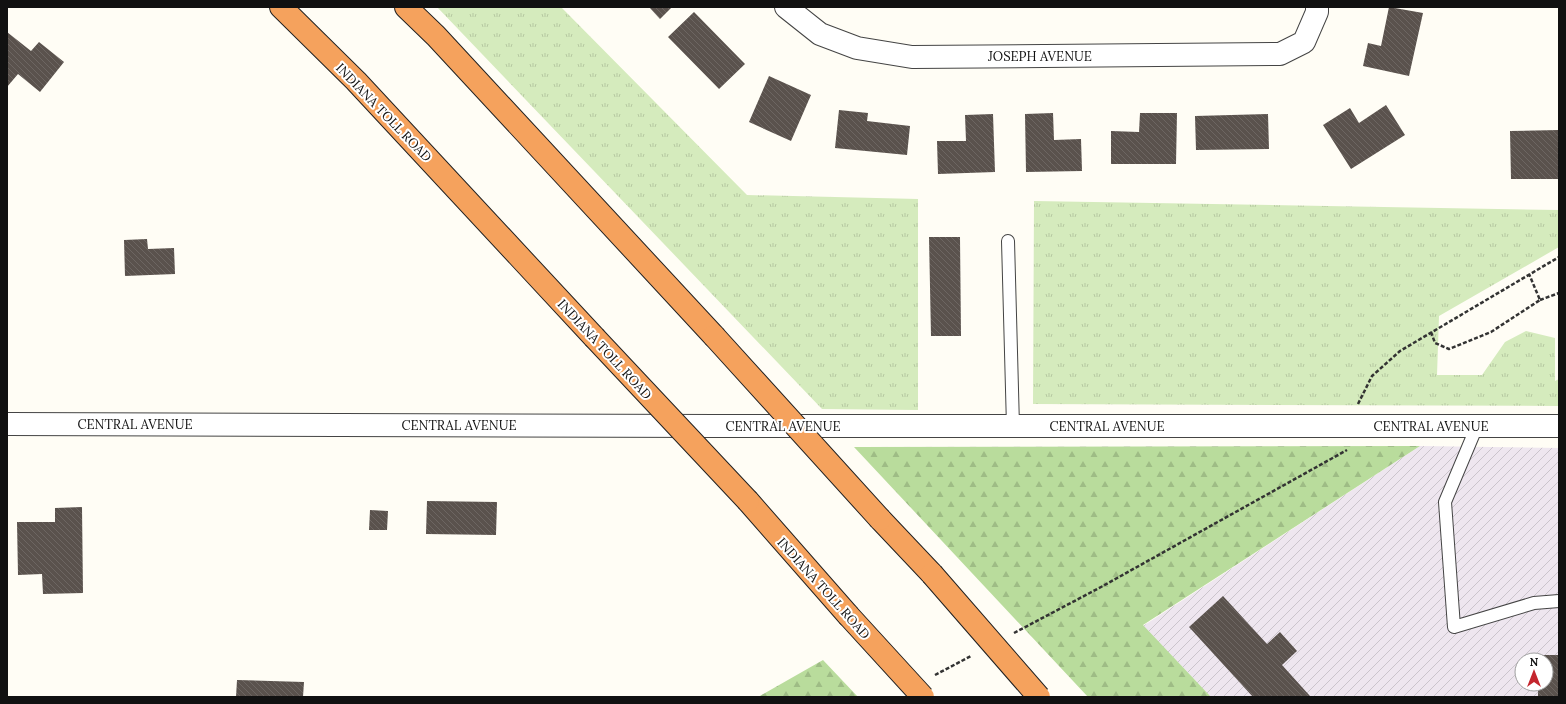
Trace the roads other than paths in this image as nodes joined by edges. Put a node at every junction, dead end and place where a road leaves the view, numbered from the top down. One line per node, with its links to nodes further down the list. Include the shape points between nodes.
1 (281, 7): 11 (highway, INDIANA TOLL ROAD, bridge, via 356,81 748,502)
2 (406, 7): 12 (highway, bridge, via 436,36 714,336 932,574)
3 (786, 7): 4 (street, JOSEPH AVENUE, via 820,34 857,48 912,57 1280,54 1304,42)
4 (1317, 7)
5 (1008, 240): 7 (lane)
6 (7, 424): 7 (street, CENTRAL AVENUE)
7 (1013, 426): 8 (street, CENTRAL AVENUE)
8 (1477, 426): 9 (street, CENTRAL AVENUE); 10 (lane, via 1445,502 1454,627 1534,603)
9 (1559, 426)
10 (1559, 601)
11 (923, 697)
12 (1039, 697)

